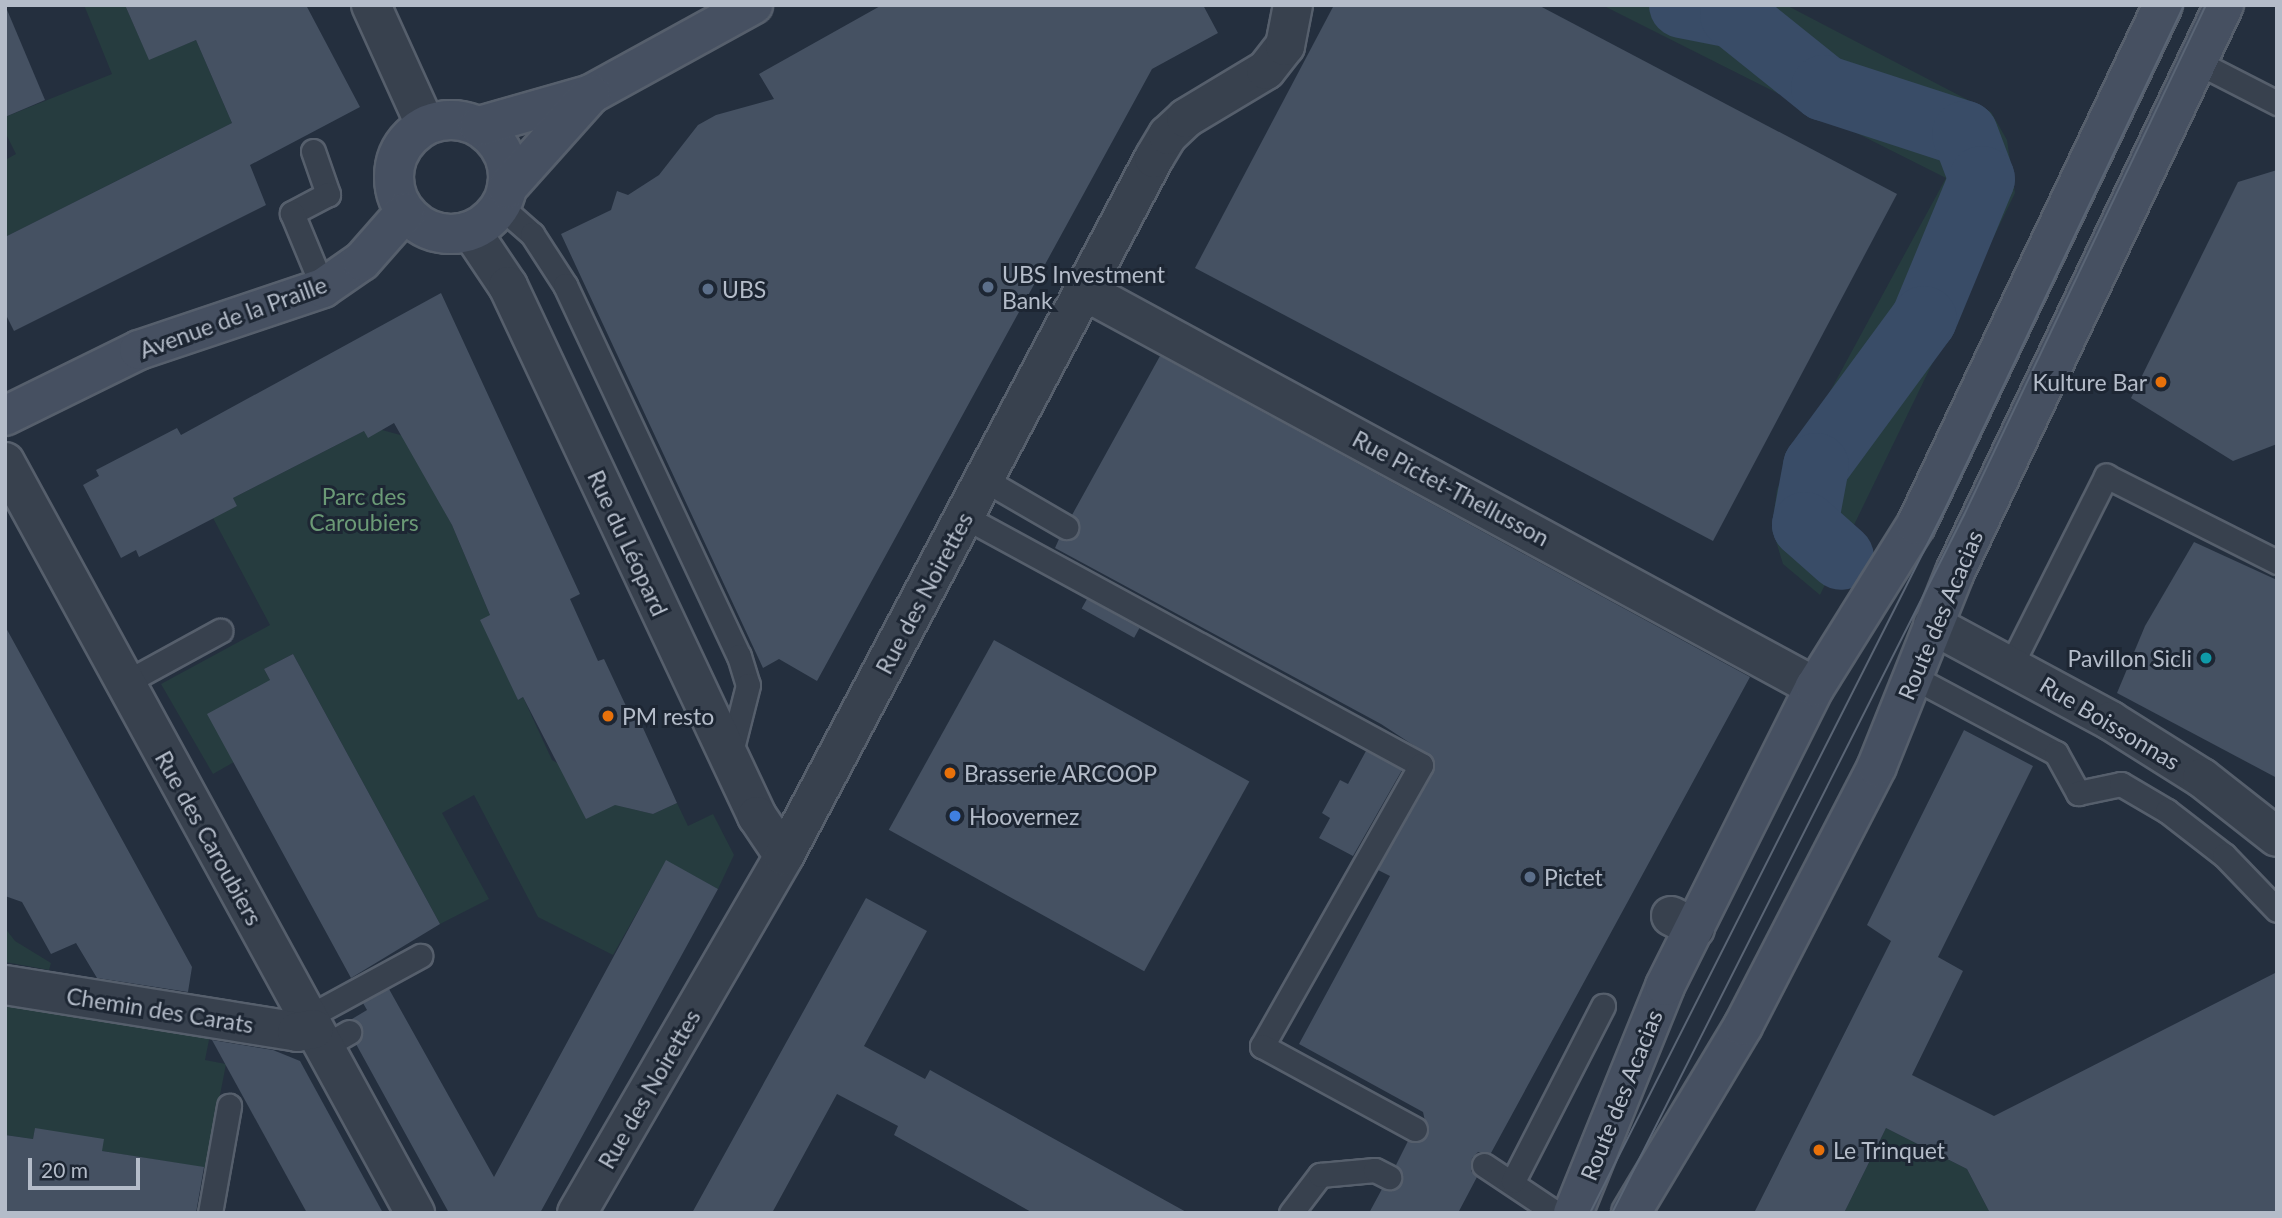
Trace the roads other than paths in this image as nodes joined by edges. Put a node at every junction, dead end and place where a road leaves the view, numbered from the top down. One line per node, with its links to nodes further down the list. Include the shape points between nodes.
1 (370, 5): 9 (street)
2 (752, 5): 7 (main road)
3 (1293, 5): 16 (street, Rue des Noirettes, via 1285,46 1266,70 1186,118 1168,135)
4 (2163, 5): 30 (main road, Route des Acacias, via 1916,524)
5 (2224, 5): 6 (main road, Route des Acacias)
6 (2197, 62): 8 (lane); 25 (main road, Route des Acacias)
7 (592, 94): 10 (main road); 12 (main road)
8 (2277, 103)
9 (425, 124): 10 (main road, via 443,119); 13 (main road, via 401,146 394,165 394,190)
10 (478, 126): 12 (main road, via 502,149 508,167)
11 (313, 151): 15 (lane, via 328,194 292,213)
12 (504, 197): 14 (main road, via 488,222); 23 (lane, via 565,285 642,426)
13 (405, 212): 14 (main road, via 438,234); 15 (main road, Avenue de la Praille, via 362,261)
14 (471, 231): 31 (street, Rue du Léopard, via 508,286)
15 (323, 288): 17 (main road, Avenue de la Praille, via 139,351)
16 (1085, 291): 19 (street, Rue des Noirettes); 30 (street, Rue Pictet-Thellusson)
17 (5, 416)
18 (5, 462): 29 (street, Rue des Caroubiers)
19 (985, 480): 20 (street, Rue des Noirettes); 21 (lane)
20 (965, 517): 33 (street, Rue des Noirettes); 40 (lane, via 1421,765 1262,1046)
21 (1066, 527)
22 (701, 533): 23 (lane)
23 (694, 560): 31 (lane, via 748,685)
24 (2277, 562): 27 (lane, via 2106,476)
25 (1933, 625): 27 (street, Rue Boissonnas); 28 (main road, Route des Acacias)
26 (220, 631): 29 (lane)
27 (2011, 665): 32 (street, Rue Boissonnas, via 2202,778)
28 (1913, 677): 34 (lane, via 2056,753 2078,793 2122,784 2208,841); 50 (main road, Route des Acacias, via 1877,766 1743,1026)
29 (124, 684): 38 (street, Rue des Caroubiers)
30 (1815, 687): 49 (main road, Route des Acacias, via 1683,922)
31 (729, 757): 33 (street, Rue du Léopard, via 757,816)
32 (2277, 836)
33 (784, 856): 46 (street, Rue des Noirettes)
34 (2277, 910)
35 (419, 956): 38 (lane)
36 (5, 985): 38 (street, Chemin des Carats, via 297,1032)
37 (1603, 1006): 43 (lane)
38 (324, 1031): 45 (street, Rue des Caroubiers)
39 (229, 1106): 44 (lane, via 219,1190)
40 (1415, 1129)
41 (1484, 1166): 43 (lane)
42 (1389, 1177): 47 (lane, via 1375,1170 1320,1175)
43 (1513, 1181): 48 (lane)
44 (210, 1213)
45 (415, 1213)
46 (577, 1213)
47 (1291, 1213)
48 (1556, 1213)
49 (1573, 1213)
50 (1631, 1213)

